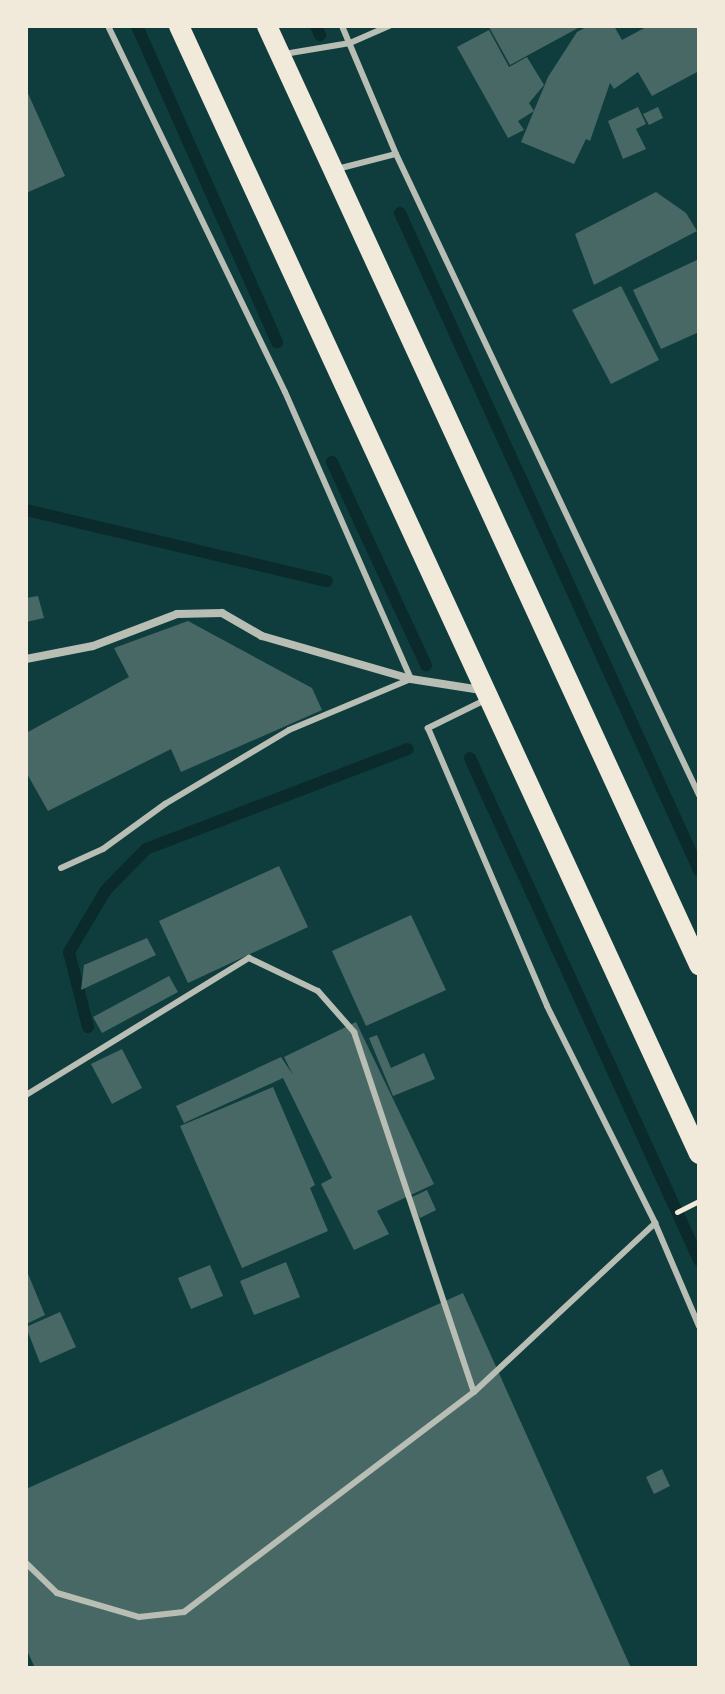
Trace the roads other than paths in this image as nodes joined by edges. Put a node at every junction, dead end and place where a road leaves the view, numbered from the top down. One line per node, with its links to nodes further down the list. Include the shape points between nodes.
1 (108, 26): 11 (lane, via 285,392)
2 (179, 26): 12 (main road)
3 (267, 26): 7 (main road)
4 (342, 26): 6 (lane)
5 (389, 26): 6 (lane)
6 (350, 43): 7 (lane); 8 (lane)
7 (281, 55): 9 (main road)
8 (396, 154): 9 (lane); 13 (lane)
9 (334, 170): 15 (main road)
10 (26, 659): 11 (street, via 93,646 177,614 222,613 262,636)
11 (411, 679): 12 (street); 14 (lane, via 289,730 165,804 103,849)
12 (483, 695): 17 (main road); 18 (lane, via 428,728 547,1006)
13 (699, 795)
14 (61, 868)
15 (699, 965)
16 (26, 1095): 20 (lane, via 249,958 318,991 354,1032)
17 (699, 1154)
18 (655, 1223): 19 (lane); 20 (lane)
19 (699, 1326)
20 (474, 1392): 21 (lane, via 184,1612 139,1617 57,1593)
21 (26, 1563)

